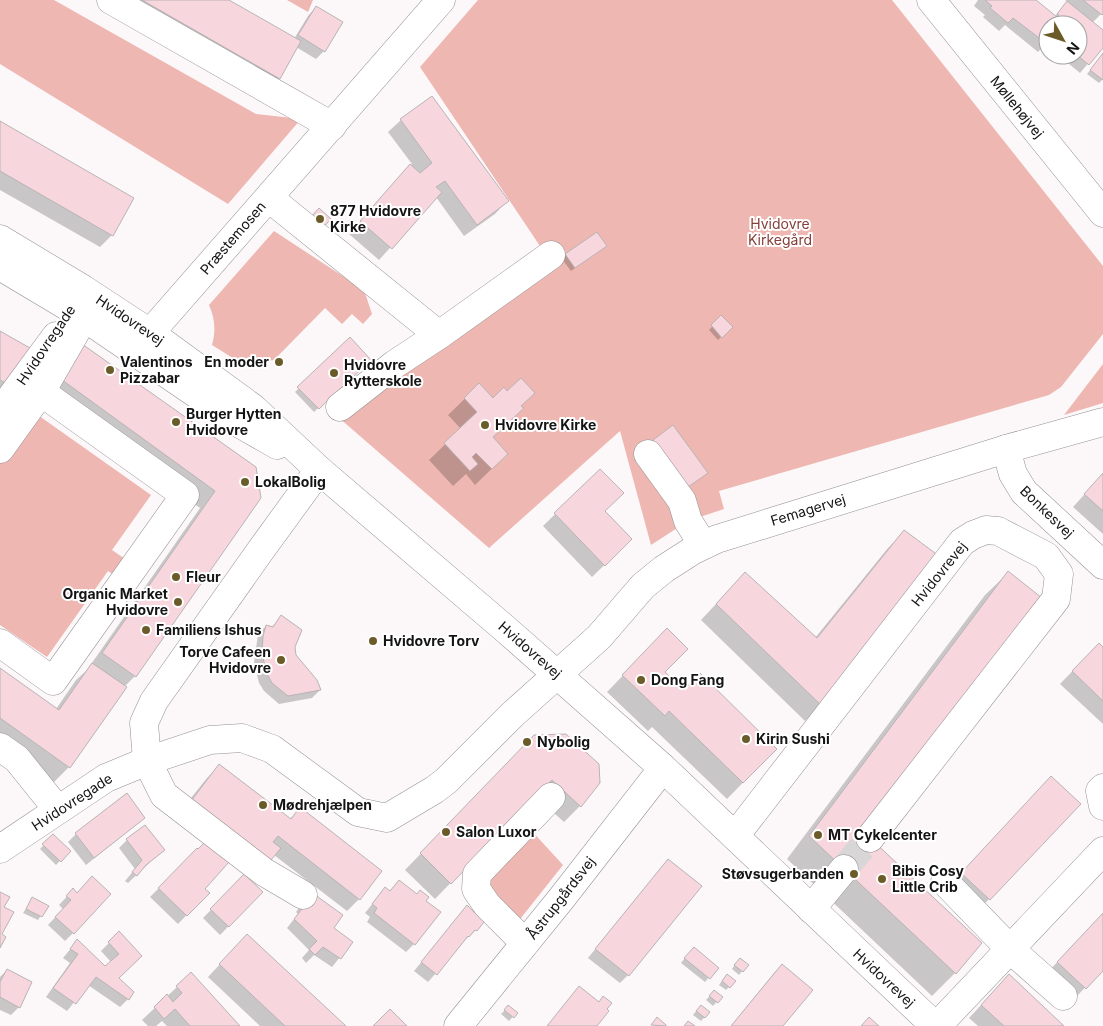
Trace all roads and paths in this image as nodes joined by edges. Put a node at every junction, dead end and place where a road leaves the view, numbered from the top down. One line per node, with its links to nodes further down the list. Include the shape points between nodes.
1 (111, 0): 4 (street)
2 (441, 0): 4 (street, Præstemosen)
3 (931, 0): 6 (street, Møllehøjvej)
4 (332, 126): 5 (street, Præstemosen)
5 (269, 198): 11 (street); 12 (street, Præstemosen)
6 (1103, 213)
7 (0, 239): 10 (street, Hvidovrevej)
8 (551, 255): 11 (street)
9 (0, 266): 10 (street, Hvidovrevej)
10 (84, 303): 12 (street, Hvidovrevej); 13 (street); 14 (street, Hvidovregade)
11 (439, 335): 15 (street)
12 (143, 343): 20 (street, Hvidovrevej, via 253,408)
13 (41, 392): 17 (street); 23 (street, via 185,495 53,681)
14 (3, 403)
15 (340, 407)
16 (1103, 422): 18 (street, Femagervej)
17 (0, 449)
18 (1006, 449): 21 (street, Femagervej); 22 (street, Bonkesvej, via 1017,484)
19 (648, 454): 21 (street, via 682,502 688,521)
20 (320, 470): 24 (street, Hvidovrevej); 26 (street, via 154,701 144,723)
21 (703, 545): 24 (street, Femagervej, via 643,586 599,637)
22 (1103, 565)
23 (0, 643)
24 (557, 674): 26 (street, via 446,781 387,818 358,812 272,749 242,738 210,740); 27 (street, Hvidovrevej)
25 (0, 747): 31 (street, via 16,759)
26 (147, 761): 31 (street, Hvidovregade, via 106,778); 38 (street, via 164,795 264,872)
27 (663, 768): 32 (street, Hvidovrevej); 40 (street, Åstrupgårdsvej)
28 (1103, 788): 29 (street, via 1100,791)
29 (1103, 806)
30 (547, 807): 40 (street, via 477,874 476,889 487,905)
31 (58, 810): 34 (street, Hvidovregade)
32 (735, 836): 33 (street, Hvidovrevej, via 962,542 986,530 998,531 1046,556 1059,574 1056,598); 39 (street, Hvidovrevej)
33 (870, 838)
34 (0, 849)
35 (1103, 851): 41 (street)
36 (844, 870): 39 (street)
37 (945, 882): 41 (street)
38 (303, 895)
39 (811, 909): 44 (street, Hvidovrevej)
40 (525, 943): 43 (street, Åstrupgårdsvej)
41 (1010, 949): 42 (street); 44 (street)
42 (1063, 996)
43 (458, 1026)
44 (936, 1026)

